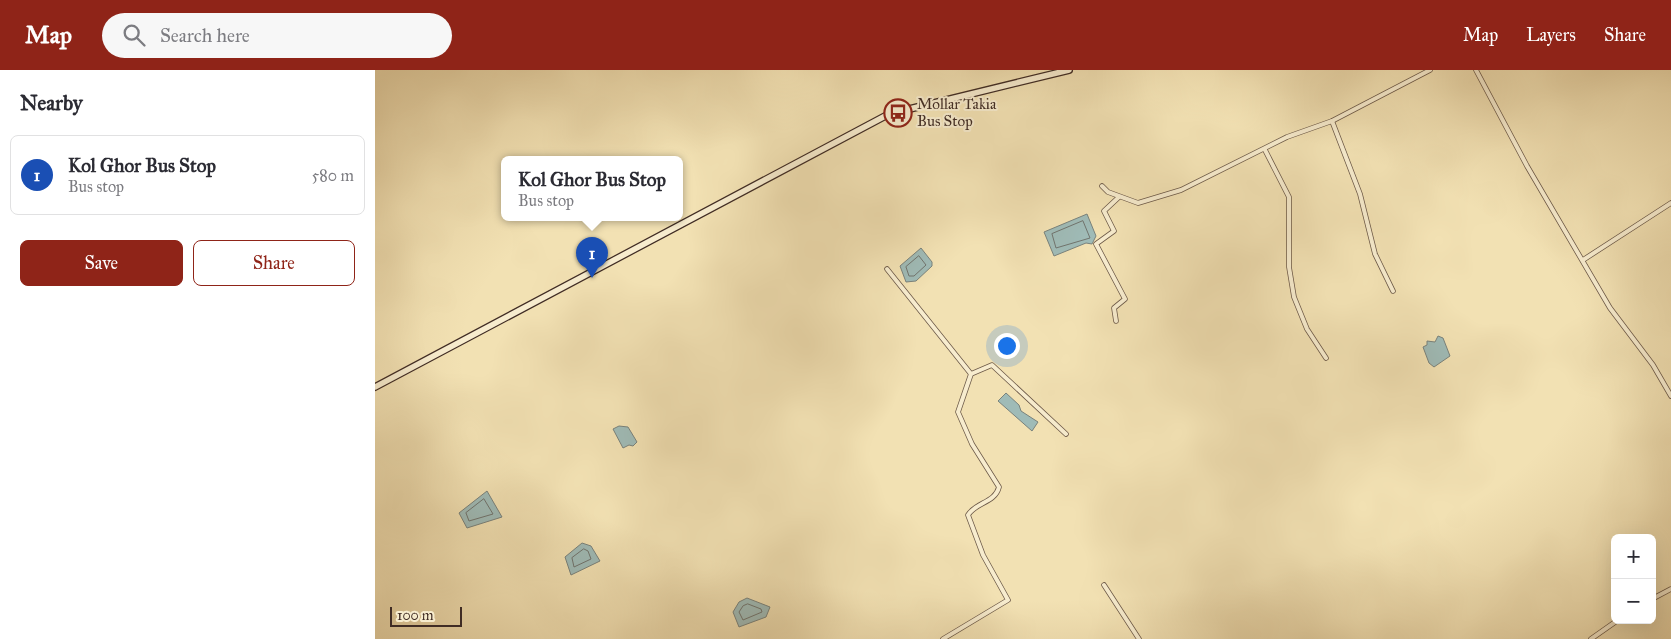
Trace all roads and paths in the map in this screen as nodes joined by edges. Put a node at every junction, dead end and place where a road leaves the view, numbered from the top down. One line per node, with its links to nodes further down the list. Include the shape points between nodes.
1 (1069, 70): 15 (main road, via 889,114)
2 (1429, 70): 4 (street)
3 (1476, 70): 9 (street, via 1527,166)
4 (1332, 121): 5 (street, via 1287,137); 11 (street, via 1360,194 1375,254)
5 (1265, 150): 7 (street, via 1181,190 1138,203); 13 (street, via 1289,197 1289,267 1294,297 1307,330)
6 (1102, 186): 7 (street)
7 (1119, 197): 12 (street, via 1104,211 1114,231 1096,244 1125,300 1114,308)
8 (1671, 203): 9 (street)
9 (1583, 260): 16 (street, via 1611,308 1653,365)
10 (887, 269): 14 (street)
11 (1393, 291)
12 (1116, 320)
13 (1326, 358)
14 (971, 374): 17 (street, via 992,365); 22 (street, via 958,412 972,444 999,488 993,498 972,508 968,515 983,555 1008,600)
15 (375, 387)
16 (1671, 396)
17 (1067, 434)
18 (1104, 585): 23 (street)
19 (1671, 590): 20 (street)
20 (1656, 597)
21 (1612, 624): 24 (street)
22 (943, 639)
23 (1139, 639)
24 (1591, 639)

